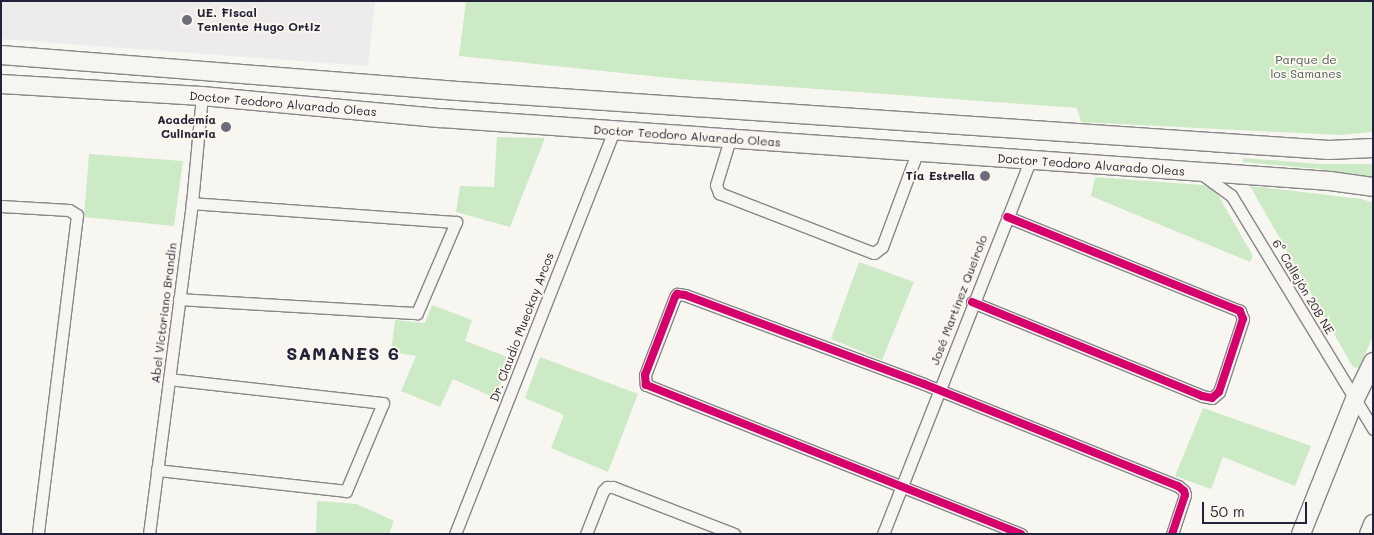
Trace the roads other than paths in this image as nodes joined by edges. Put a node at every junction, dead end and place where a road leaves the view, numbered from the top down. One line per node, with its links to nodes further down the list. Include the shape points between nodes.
1 (1, 55): 6 (main road, via 458,91 1329,150)
2 (1, 84): 3 (main road, Doctor Teodoro Alvarado Oleas)
3 (202, 96): 4 (main road, Doctor Teodoro Alvarado Oleas); 11 (street, Abel Victoriano Brandin)
4 (614, 130): 5 (main road, Doctor Teodoro Alvarado Oleas); 26 (street, Dr. Claudio Mueckay Arcos)
5 (730, 139): 7 (main road, Doctor Teodoro Alvarado Oleas); 7 (street, via 716,185 719,193 874,253 882,247)
6 (1373, 148)
7 (917, 153): 8 (main road, Doctor Teodoro Alvarado Oleas)
8 (1030, 161): 9 (main road, Doctor Teodoro Alvarado Oleas); 13 (street, José Martínez Queirolo)
9 (1197, 172): 10 (main road, Doctor Teodoro Alvarado Oleas); 19 (street, 6° Callejón 20B NE, via 1208,176 1231,195)
10 (1373, 187)
11 (192, 203): 14 (street, Abel Victoriano Brandin); 14 (street, via 456,222 417,313)
12 (1, 206): 24 (street, via 69,210 77,215)
13 (1007, 217): 15 (street, José Martínez Queirolo); 15 (street, via 1240,312 1243,319 1219,392 1212,398 1202,396)
14 (179, 299): 17 (street, Abel Victoriano Brandin)
15 (972, 302): 18 (street, José Martínez Queirolo)
16 (1373, 362): 19 (main road)
17 (169, 379): 21 (street, Abel Victoriano Brandin); 21 (street, via 383,403 346,491)
18 (940, 390): 22 (street, José Martínez Queirolo); 22 (street, via 685,295 677,294 675,297 645,375 646,385); 31 (street, via 1181,488 1185,495)
19 (1355, 399): 20 (street, 6° Callejón 20B NE); 32 (main road)
20 (1373, 429)
21 (157, 470): 25 (street, Abel Victoriano Brandin)
22 (902, 486): 29 (street, José Martínez Queirolo); 30 (street)
23 (1373, 524): 33 (main road)
24 (38, 534)
25 (149, 534)
26 (455, 534)
27 (586, 534): 28 (street, via 607,487)
28 (734, 534)
29 (883, 534)
30 (1021, 534)
31 (1172, 534)
32 (1300, 534)
33 (1369, 534)

